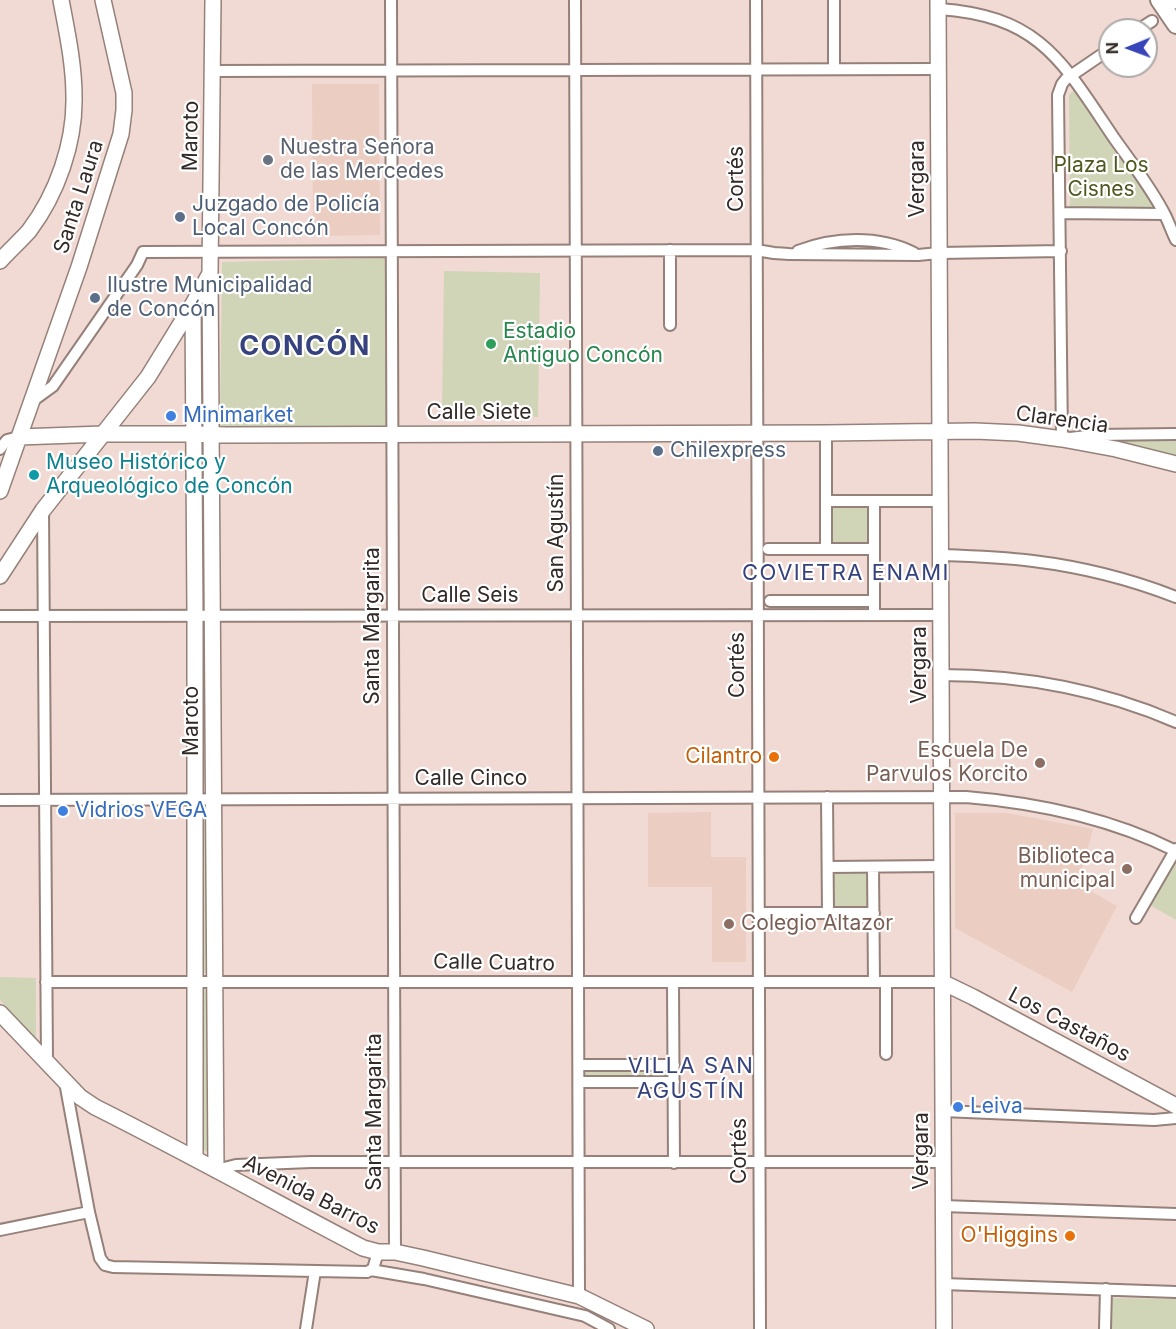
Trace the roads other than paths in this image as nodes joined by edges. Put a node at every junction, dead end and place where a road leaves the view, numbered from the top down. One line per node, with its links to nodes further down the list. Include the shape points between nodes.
1 (61, 0): 29 (street, via 74,97 70,140 47,202 28,231)
2 (103, 0): 33 (street, Santa Laura, via 123,93 121,134)
3 (213, 0): 17 (street, Maroto)
4 (391, 0): 15 (street, Santa Margarita)
5 (575, 0): 16 (street, San Agustín)
6 (756, 0): 12 (street, Cortés)
7 (834, 0): 13 (street)
8 (1159, 0): 10 (main road)
9 (939, 4): 14 (street, Vergara); 18 (street, via 1016,27 1046,48)
10 (1176, 25)
11 (1098, 57): 18 (street)
12 (756, 69): 13 (street); 16 (street); 23 (street, Cortés)
13 (834, 69): 14 (street)
14 (939, 69): 28 (street, Vergara)
15 (391, 70): 16 (street); 17 (street); 24 (street, Santa Margarita)
16 (575, 70): 25 (street, San Agustín)
17 (212, 71): 27 (street, Maroto)
18 (1072, 74): 19 (street, via 1058,95); 20 (street)
19 (1060, 213): 20 (street); 26 (street)
20 (1164, 213): 21 (street)
21 (1176, 240)
22 (670, 250): 23 (street); 25 (street); 32 (street)
23 (756, 250): 28 (street, via 789,254 824,243 858,241 888,243 918,255); 35 (street, Cortés)
24 (392, 251): 25 (street); 27 (street); 39 (street, Santa Margarita)
25 (576, 251): 40 (street, San Agustín)
26 (1060, 251): 28 (street); 44 (street)
27 (210, 252): 30 (street, Maroto); 33 (street, via 143,252 53,386)
28 (939, 253): 34 (street, Vergara)
29 (0, 261)
30 (210, 273): 31 (street, Maroto); 42 (street, Maroto)
31 (193, 304): 37 (street, via 148,377); 38 (street, Maroto)
32 (670, 325)
33 (30, 402): 43 (street, Santa Laura)
34 (940, 431): 36 (street, Calle Siete); 44 (street, Clarencia, via 995,431); 50 (street, Vergara)
35 (757, 433): 36 (street, Calle Siete); 40 (street, Calle Siete); 64 (street, Cortés)
36 (826, 433): 48 (street)
37 (103, 434): 38 (street, Calle Siete); 43 (street, Calle Siete); 51 (street)
38 (194, 434): 42 (street, Calle Siete); 60 (street, Maroto)
39 (392, 434): 40 (street, Calle Siete); 42 (street, Calle Siete); 62 (street, Santa Margarita)
40 (576, 434): 63 (street, San Agustín)
41 (1176, 434): 44 (street)
42 (212, 435): 61 (street, Maroto)
43 (19, 437): 45 (street, via 7,440); 47 (street, Santa Laura)
44 (1062, 438): 46 (street, Clarencia)
45 (0, 448)
46 (1176, 464)
47 (0, 492)
48 (826, 501): 49 (street); 53 (street)
49 (874, 501): 50 (street); 54 (street)
50 (940, 501): 55 (street, Vergara)
51 (43, 510): 56 (street); 68 (street)
52 (768, 549): 53 (street)
53 (826, 549): 54 (street)
54 (874, 549): 59 (street)
55 (941, 555): 57 (street, via 1060,565 1113,576); 66 (street, Vergara)
56 (0, 576)
57 (1176, 597)
58 (770, 601): 59 (street)
59 (874, 601): 65 (street)
60 (195, 615): 61 (street, Calle Seis); 68 (street, Calle Seis); 76 (street, Maroto)
61 (213, 615): 62 (street, Calle Seis); 77 (street, Maroto)
62 (393, 615): 63 (street, Calle Seis); 74 (street, Santa Margarita)
63 (577, 615): 64 (street, Calle Seis); 75 (street, San Agustín)
64 (758, 615): 65 (street, Calle Seis); 71 (street, Cortés)
65 (874, 615): 66 (street, Calle Seis)
66 (941, 615): 69 (street, Vergara)
67 (0, 616): 68 (street, Calle Seis)
68 (43, 616): 79 (street)
69 (941, 675): 70 (street, via 998,676 1079,689); 73 (street, Vergara)
70 (1176, 722)
71 (758, 797): 72 (street, Calle Cinco); 75 (street, Calle Cinco); 84 (street, Cortés)
72 (827, 797): 73 (street, Calle Cinco); 81 (street)
73 (942, 797): 80 (street, Calle Cinco, via 1007,801 1063,811 1129,830); 83 (street, Vergara)
74 (393, 798): 75 (street, Calle Cinco); 77 (street, Calle Cinco); 88 (street, Santa Margarita)
75 (578, 798): 96 (street, San Agustín)
76 (195, 799): 77 (street, Calle Cinco); 79 (street, Calle Cinco); 90 (street, Maroto)
77 (213, 799): 91 (street, Maroto)
78 (0, 800): 79 (street, Calle Cinco)
79 (46, 800): 89 (street)
80 (1176, 850): 87 (street)
81 (828, 867): 82 (street); 85 (street)
82 (873, 867): 83 (street); 86 (street)
83 (942, 867): 95 (street, Vergara)
84 (759, 913): 85 (street); 92 (street, Cortés)
85 (828, 913): 86 (street)
86 (874, 913): 93 (street)
87 (1136, 918)
88 (394, 981): 91 (street, Calle Cuatro); 96 (street, Calle Cuatro); 110 (street, Santa Margarita)
89 (46, 982): 90 (street, Calle Cuatro); 100 (street)
90 (195, 982): 91 (street, Calle Cuatro); 109 (street, Maroto)
91 (214, 982): 115 (street, Maroto)
92 (759, 982): 93 (street, Calle Cuatro); 97 (street, Calle Cuatro); 111 (street, Cortés)
93 (874, 982): 94 (street, Calle Cuatro)
94 (886, 982): 95 (street, Calle Cuatro); 99 (street)
95 (942, 982): 106 (street, Los Castaños); 107 (street, Vergara)
96 (578, 983): 97 (street, Calle Cuatro); 101 (street, San Agustín)
97 (673, 983): 102 (street)
98 (0, 1013): 100 (street, Avenida Barros)
99 (886, 1054)
100 (47, 1061): 103 (street, Avenida Barros)
101 (579, 1065): 102 (street); 104 (street, San Agustín)
102 (674, 1065): 105 (street)
103 (65, 1082): 109 (street, Avenida Barros, via 95,1107); 117 (street, Avenida Barros)
104 (579, 1082): 105 (street); 113 (street, San Agustín)
105 (674, 1082): 114 (street)
106 (1176, 1106)
107 (943, 1111): 108 (street); 112 (street, Vergara)
108 (1176, 1118)
109 (195, 1158): 115 (street, Avenida Barros)
110 (394, 1162): 113 (street); 115 (street, via 236,1165); 121 (street, Santa Margarita)
111 (759, 1162): 112 (street); 114 (street); 131 (street, Cortés)
112 (943, 1162): 116 (street, Vergara)
113 (579, 1163): 114 (street); 127 (street, San Agustín)
114 (674, 1163)
115 (216, 1170): 120 (street, Avenida Barros, via 363,1248)
116 (943, 1206): 118 (street); 124 (street, Vergara)
117 (89, 1212): 119 (street); 123 (street, Avenida Barros, via 100,1258 108,1267)
118 (1176, 1214)
119 (0, 1230)
120 (378, 1252): 121 (street, Avenida Barros); 122 (street)
121 (395, 1252): 127 (street, Avenida Barros)
122 (371, 1270): 123 (street, Avenida Barros); 129 (street, Avenida Barros, via 562,1311)
123 (315, 1271): 128 (street)
124 (943, 1284): 125 (street); 132 (street, Vergara)
125 (1106, 1289): 126 (street); 133 (street)
126 (1176, 1292)
127 (579, 1296): 130 (street, Avenida Barros)
128 (306, 1329)
129 (609, 1329)
130 (646, 1329)
131 (760, 1329)
132 (944, 1329)
133 (1106, 1329)

